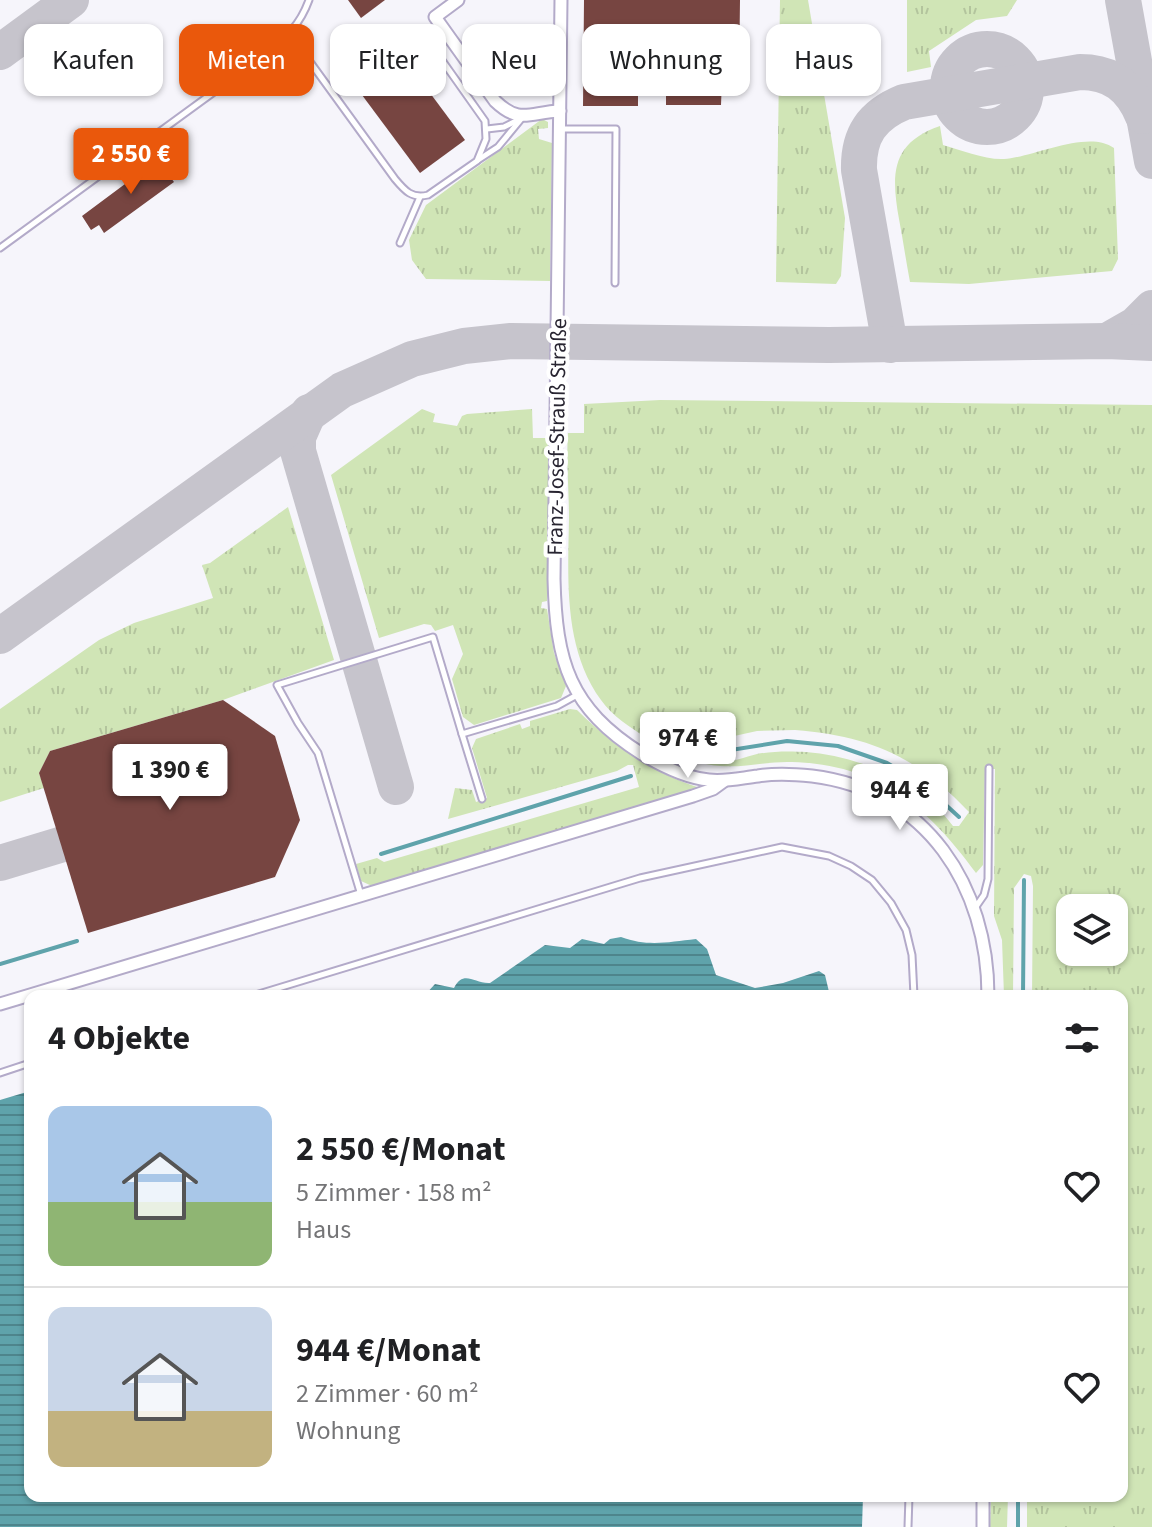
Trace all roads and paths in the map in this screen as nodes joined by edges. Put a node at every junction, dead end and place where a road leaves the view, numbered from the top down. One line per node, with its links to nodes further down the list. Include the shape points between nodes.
1 (309, 0): 4 (lane)
2 (458, 0): 9 (street, via 435,17 495,101)
3 (561, 0): 8 (street, Franz-Josef-Strauß Straße)
4 (298, 24)
5 (446, 66): 10 (lane)
6 (314, 67): 13 (lane, via 395,179)
7 (208, 96): 15 (lane)
8 (560, 111): 9 (street); 11 (street, Franz-Josef-Strauß Straße)
9 (522, 118): 10 (lane); 12 (lane, via 498,147)
10 (487, 129): 12 (lane)
11 (560, 129): 16 (lane, via 616,129); 17 (street, Franz-Josef-Strauß Straße, via 555,604 565,661)
12 (477, 161): 13 (lane)
13 (420, 197): 14 (lane)
14 (400, 243)
15 (0, 248)
16 (615, 283)
17 (578, 694): 18 (lane, via 557,706); 20 (street, Franz-Josef-Strauß Straße, via 601,724 653,761 696,778)
18 (462, 734): 21 (lane); 22 (lane, via 433,637 277,685 318,753)
19 (989, 768): 23 (lane, via 988,879)
20 (724, 781): 22 (street, via 693,796); 23 (street, via 814,776 883,799 937,842)
21 (482, 799)
22 (362, 896): 24 (street)
23 (975, 908): 27 (street)
24 (47, 990)
25 (272, 990): 26 (lane, via 640,878 782,847 829,856 872,880 906,930)
26 (914, 990)
27 (988, 990)
28 (24, 997): 29 (street)
29 (0, 1004)
30 (24, 1065): 31 (lane)
31 (0, 1073)
32 (909, 1502): 34 (lane)
33 (983, 1502): 35 (street)
34 (908, 1527)
35 (983, 1527)

